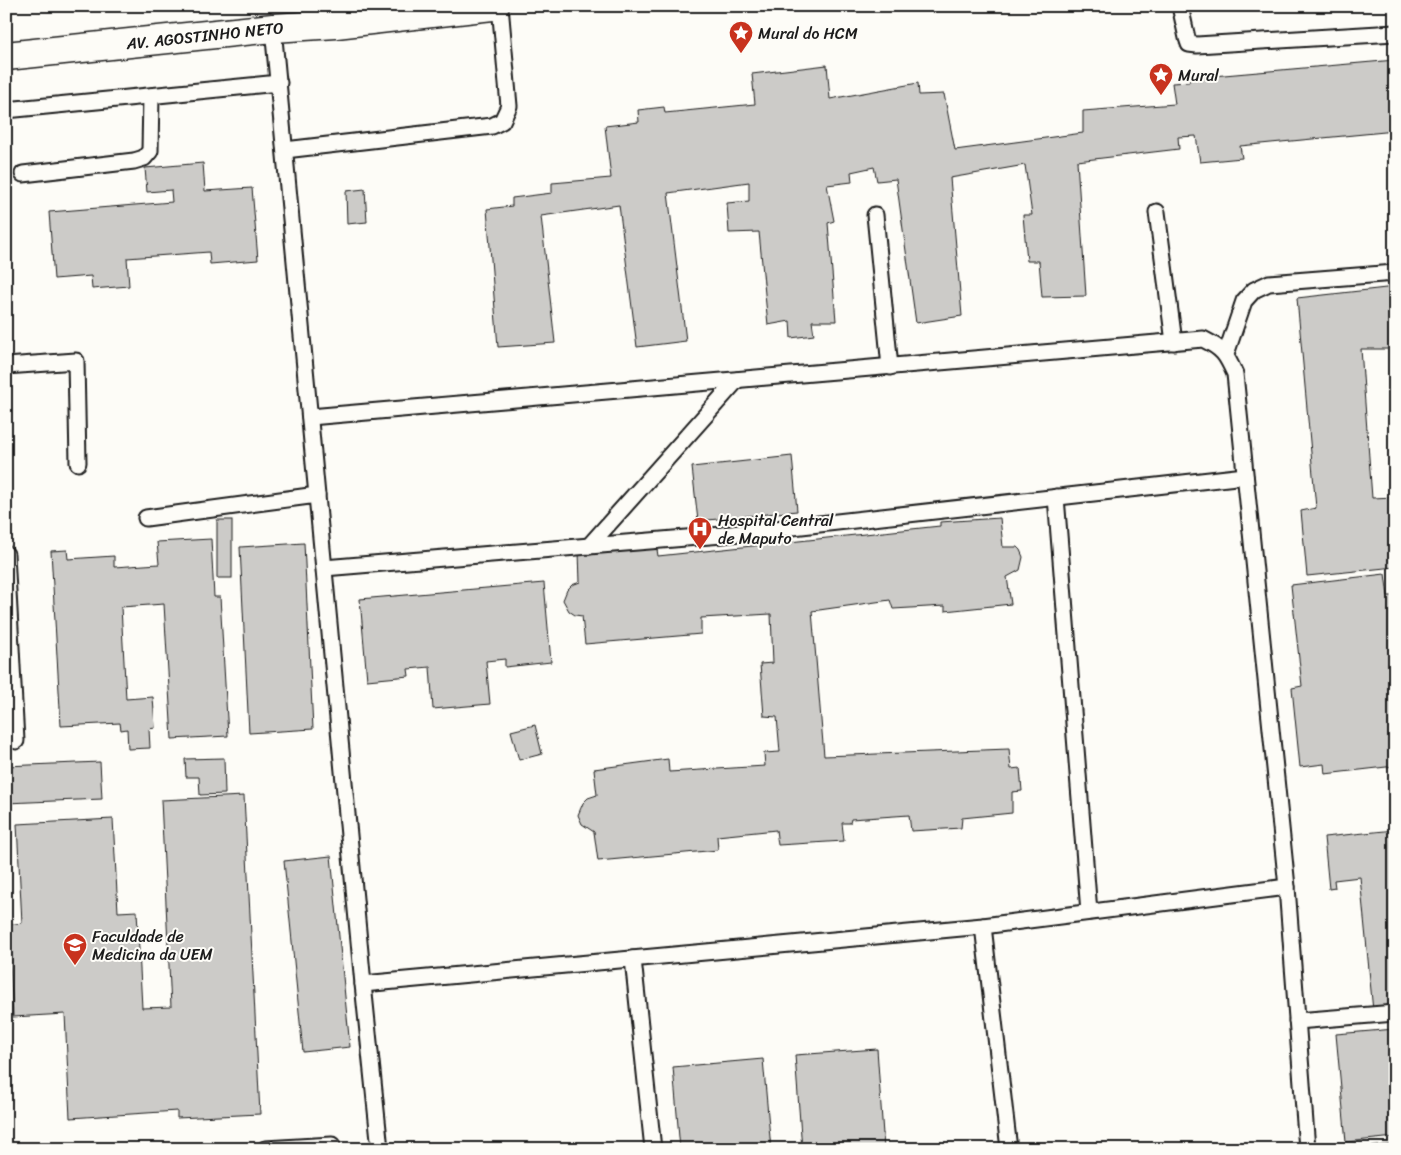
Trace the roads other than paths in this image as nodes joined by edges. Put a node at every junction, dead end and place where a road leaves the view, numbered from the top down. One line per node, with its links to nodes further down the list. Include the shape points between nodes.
1 (492, 6): 4 (street, AV. AGOSTINHO NETO)
2 (500, 6): 11 (lane, via 509,106 502,121 492,126)
3 (1180, 6): 6 (lane, via 1186,38 1197,46)
4 (335, 15): 5 (street, AV. AGOSTINHO NETO)
5 (273, 28): 7 (street, AV. AGOSTINHO NETO); 8 (lane)
6 (1395, 33)
7 (6, 56)
8 (279, 83): 9 (lane); 11 (lane)
9 (151, 96): 10 (lane); 12 (lane, via 150,151 144,158)
10 (6, 110)
11 (285, 150): 21 (lane)
12 (23, 174)
13 (1157, 212): 16 (lane)
14 (875, 214): 19 (lane)
15 (1395, 274): 17 (lane, via 1268,282 1244,301)
16 (1174, 342): 17 (lane, via 1203,339); 19 (lane)
17 (1226, 354): 23 (lane, via 1235,374)
18 (6, 366): 22 (lane, via 76,361)
19 (890, 367): 20 (lane)
20 (737, 380): 21 (lane); 27 (lane)
21 (310, 417): 24 (lane)
22 (78, 463)
23 (1245, 476): 25 (lane); 31 (lane)
24 (317, 495): 26 (lane); 29 (lane)
25 (1056, 497): 27 (lane, via 722,535); 32 (lane)
26 (146, 518)
27 (589, 546): 29 (lane)
28 (6, 554): 30 (lane)
29 (324, 568): 35 (lane)
30 (16, 741)
31 (1287, 887): 32 (lane); 37 (lane)
32 (1089, 912): 33 (lane)
33 (983, 926): 34 (lane); 42 (lane)
34 (633, 959): 35 (lane); 41 (lane)
35 (363, 984): 40 (lane)
36 (1395, 1013): 37 (lane)
37 (1298, 1021): 43 (lane)
38 (332, 1145): 39 (lane)
39 (265, 1149)
40 (380, 1149)
41 (654, 1149)
42 (1008, 1149)
43 (1307, 1149)

